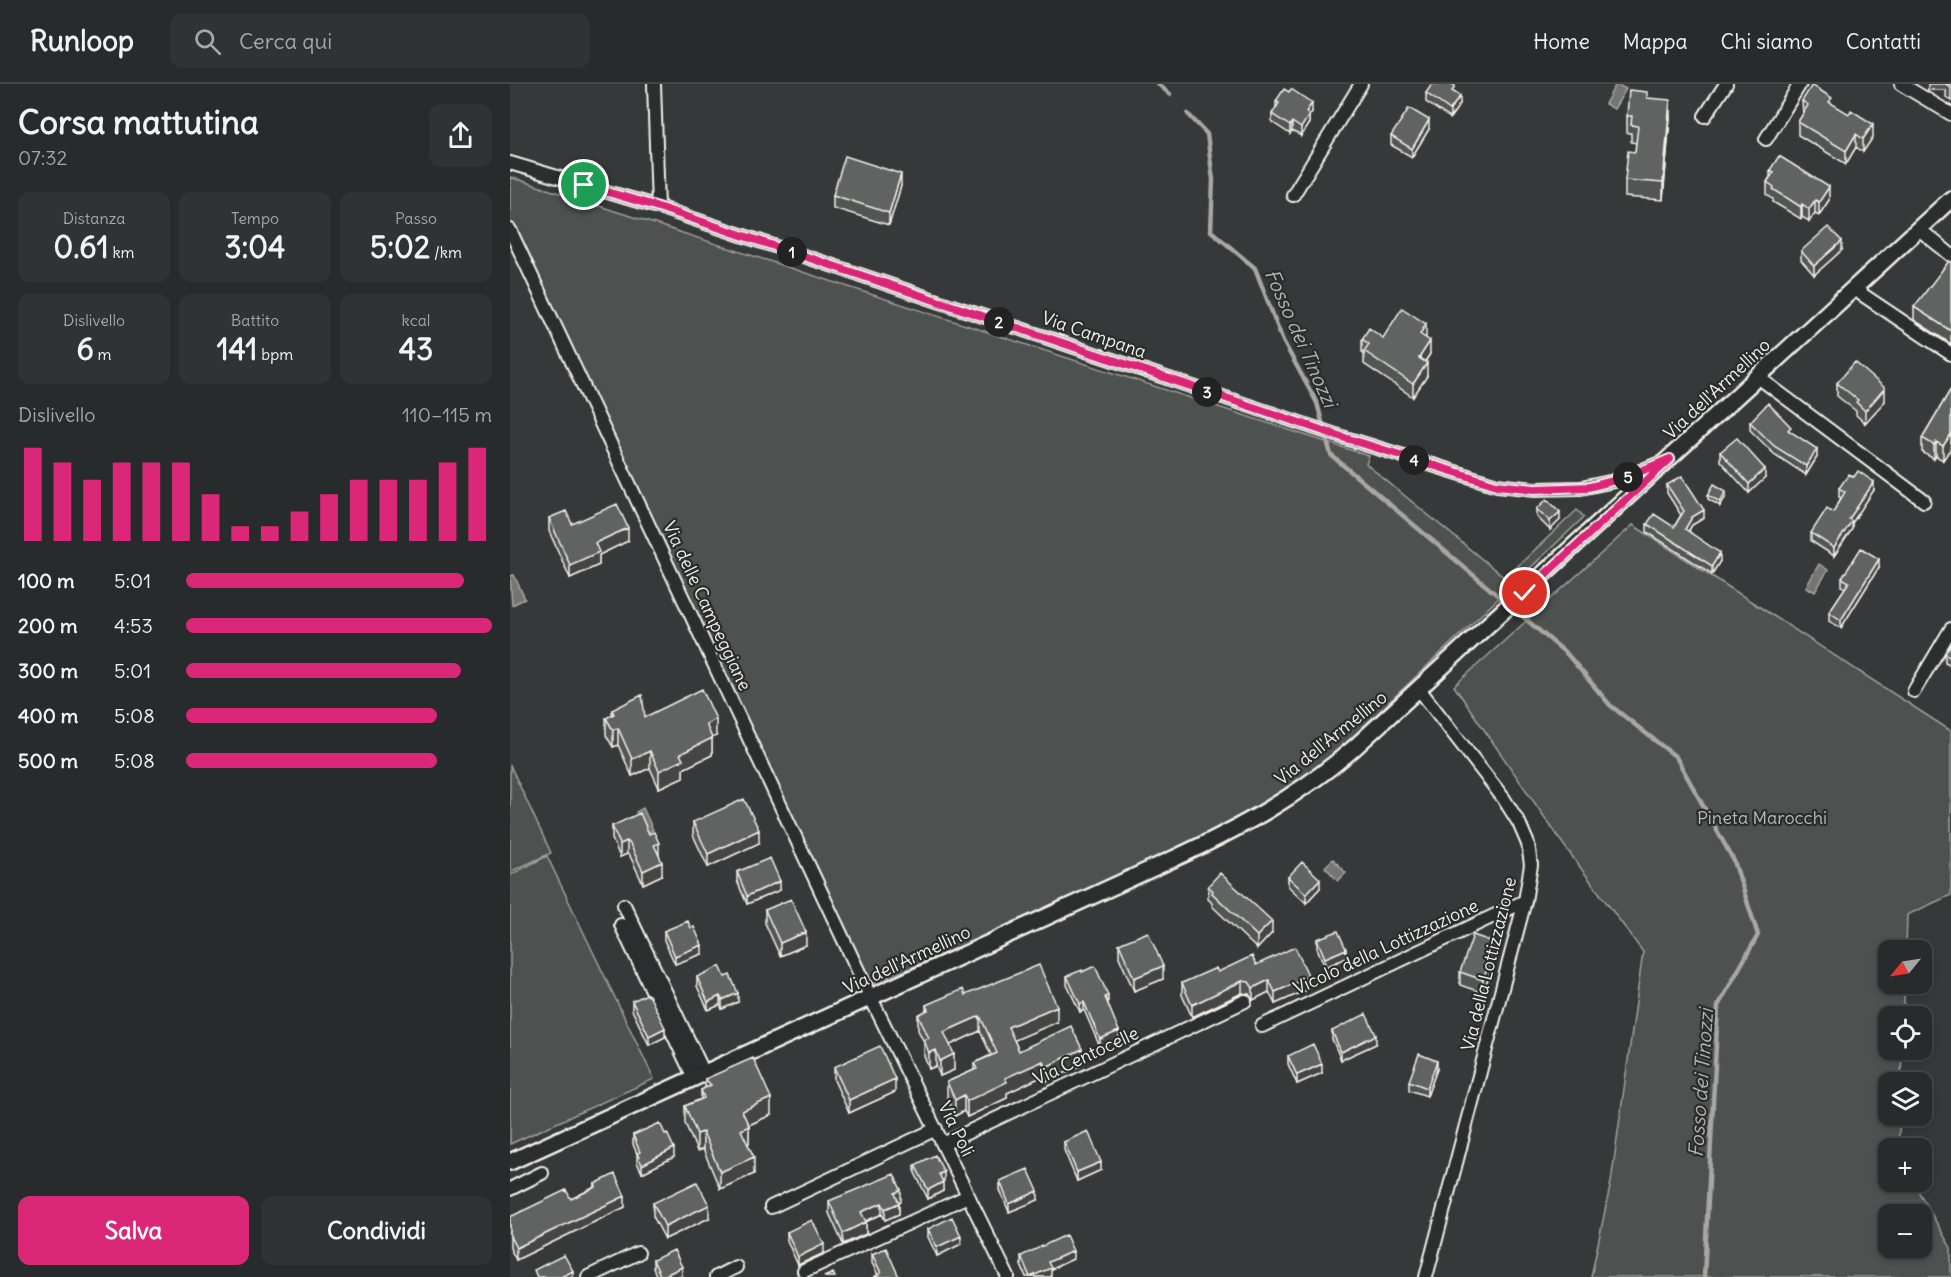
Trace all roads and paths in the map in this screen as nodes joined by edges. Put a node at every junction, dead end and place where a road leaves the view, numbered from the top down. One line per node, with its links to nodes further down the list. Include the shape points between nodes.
1 (654, 84): 12 (street)
2 (1362, 84): 10 (street)
3 (1726, 84): 7 (street)
4 (1800, 84): 8 (street)
5 (1907, 86): 6 (street)
6 (1951, 114)
7 (1705, 116)
8 (1766, 139)
9 (510, 163): 12 (street, Via Campana)
10 (1293, 195)
11 (1951, 199): 13 (street, Via dell'Armellino)
12 (658, 207): 19 (street, Via Campana, via 1476,479 1535,489 1581,488 1624,478)
13 (1919, 229): 15 (street); 16 (street, Via dell'Armellino)
14 (510, 230): 27 (street, Via delle Campeggiane)
15 (1951, 255)
16 (1854, 289): 17 (street); 18 (street, Via dell'Armellino)
17 (1951, 354)
18 (1758, 377): 19 (street, Via dell'Armellino); 20 (street)
19 (1670, 459): 22 (street, Via dell'Armellino)
20 (1924, 501)
21 (1951, 629): 23 (street)
22 (1419, 689): 24 (street, Via della Lottizzazione, via 1519,823 1528,844 1531,866); 27 (street, Via dell'Armellino, via 1328,770 1257,818)
23 (1914, 691)
24 (1525, 901): 29 (street, Vicolo della Lottizzazione); 44 (street, Via della Lottizzazione)
25 (624, 905): 30 (street)
26 (621, 925): 30 (street)
27 (871, 998): 30 (street, Via dell'Armellino); 31 (street, Via Poli)
28 (1245, 1001): 32 (street, Via Centocelle)
29 (1262, 1026)
30 (699, 1076): 33 (street, Via dell'Armellino)
31 (936, 1129): 32 (street, Via Poli); 37 (street)
32 (943, 1144): 36 (street, Via Poli)
33 (510, 1162)
34 (542, 1173): 35 (street)
35 (510, 1189)
36 (968, 1196): 40 (street); 43 (street, Via Poli)
37 (771, 1207)
38 (638, 1253): 41 (street)
39 (736, 1267): 42 (street)
40 (804, 1271)
41 (588, 1277)
42 (716, 1277)
43 (1008, 1277)
44 (1426, 1277)

